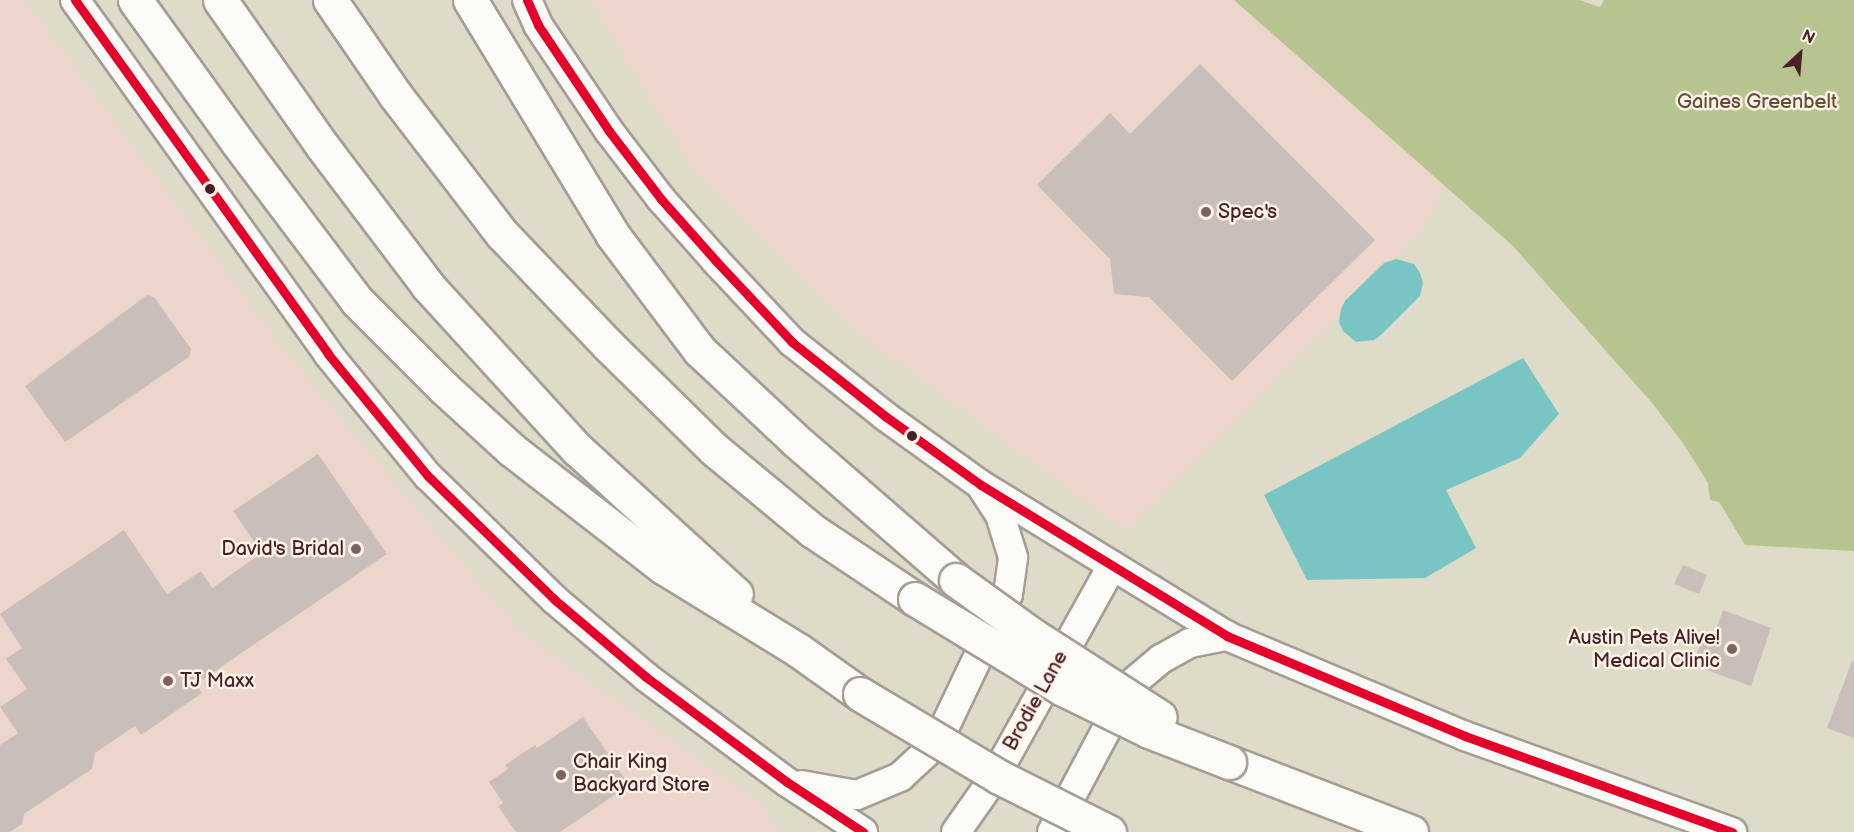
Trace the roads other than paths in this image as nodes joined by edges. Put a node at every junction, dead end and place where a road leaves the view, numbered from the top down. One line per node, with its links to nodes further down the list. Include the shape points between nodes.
1 (75, 0): 12 (main road, via 328,354 428,476 555,600 646,677)
2 (135, 0): 10 (highway, via 357,301 444,388 512,450 663,567)
3 (220, 0): 10 (highway, via 323,147 428,286 500,367 577,449)
4 (330, 0): 11 (highway, bridge, via 396,96 502,234 715,450 813,531 1063,689 1149,731)
5 (470, 0): 11 (highway, bridge, via 612,234 699,350 956,580 1031,634)
6 (526, 0): 7 (main road, via 538,25 602,121 654,191 792,342)
7 (981, 485): 8 (main road); 12 (main road, via 1000,515 1014,556 1008,594 937,743 900,777 857,795)
8 (1112, 566): 9 (main road); 15 (main road, Brodie Lane, via 994,778)
9 (1227, 636): 16 (main road, via 1190,643 1161,659 1130,686); 19 (main road, via 1465,736)
10 (798, 650): 17 (highway, bridge, via 860,694 999,777)
11 (1229, 762): 18 (highway)
12 (787, 782): 13 (main road); 14 (main road)
13 (824, 832)
14 (863, 832)
15 (956, 832)
16 (1052, 832)
17 (1109, 832)
18 (1411, 832)
19 (1732, 832)

